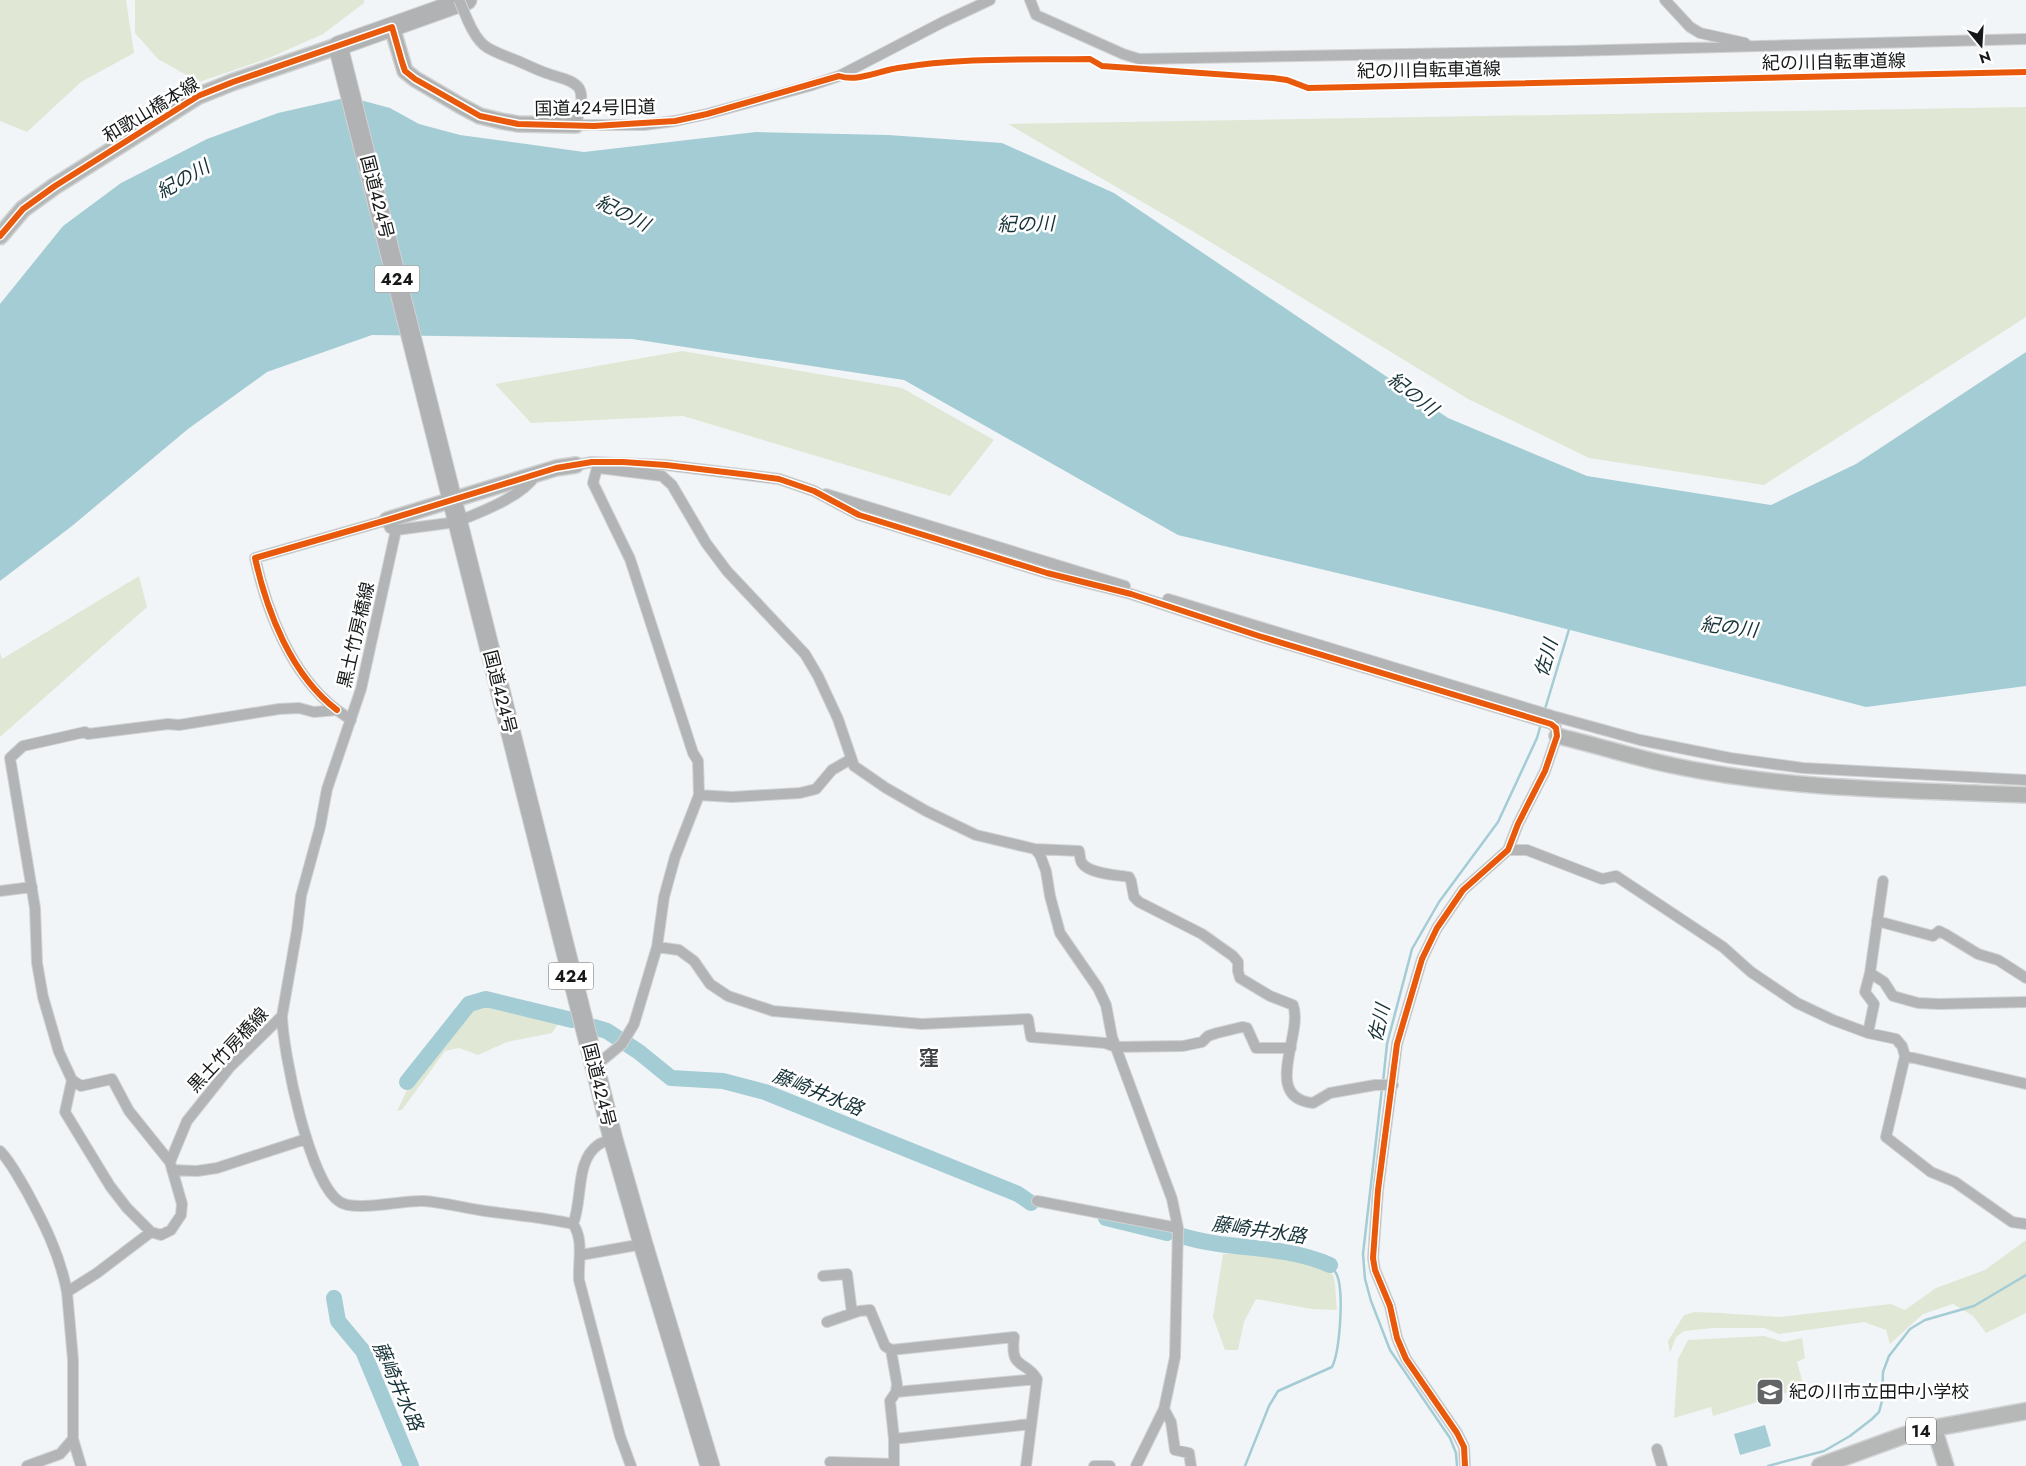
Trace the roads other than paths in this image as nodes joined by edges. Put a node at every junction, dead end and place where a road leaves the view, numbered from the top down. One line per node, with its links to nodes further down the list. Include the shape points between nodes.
1 (459, 0): 10 (street, bridge, via 473,33 494,53 571,81 578,88 582,98)
2 (467, 0): 6 (highway)
3 (990, 0): 10 (street, 国道424号旧道, via 839,76 809,86 675,121)
4 (1030, 0): 9 (street, via 1036,15 1139,59)
5 (1665, 0): 9 (street, via 1690,27)
6 (392, 27): 8 (highway); 10 (street, 国道424号旧道, via 406,70 415,79 461,106 480,116 501,121)
7 (2026, 39): 9 (street)
8 (338, 46): 11 (main road, 和歌山橋本線, via 198,96 55,186 23,209); 15 (highway, 国道424号 / 424)
9 (1756, 46)
10 (576, 125)
11 (0, 236)
12 (576, 465): 13 (street); 14 (street); 21 (street, via 608,462 666,465 779,479 814,491 859,515 1047,573 1131,594 1268,639 1535,715)
13 (597, 468): 22 (street, via 662,476 672,485 706,544 805,654 834,710); 24 (street, via 592,483 630,559 698,761)
14 (536, 474): 15 (street); 16 (street, via 512,496)
15 (450, 491): 18 (street); 41 (highway, 国道424号 / 424)
16 (466, 518)
17 (449, 523): 18 (street)
18 (392, 525): 19 (street, via 255,558 266,602 290,655 325,700); 20 (street, 黒土竹房橋線, via 361,689)
19 (337, 710): 20 (street); 29 (street, via 279,709 179,725 85,732 23,746 10,758 10,763)
20 (351, 720): 36 (street, 黒土竹房橋線, via 327,788 320,827 300,896)
21 (1554, 725): 23 (street, via 1784,766); 25 (street, via 1675,766 1753,778 1821,785); 27 (street, via 1546,771)
22 (851, 759): 24 (street, via 832,770 816,789 800,793 732,797); 26 (street, via 854,766 886,788 951,823 976,835)
23 (2026, 780)
24 (699, 795): 32 (street, via 675,856 664,897)
25 (2026, 795)
26 (1035, 849): 38 (street, via 1046,871 1060,932 1098,988 1106,1005); 39 (street, via 1079,851 1082,863 1088,869 1129,877 1134,897 1139,902 1202,934 1234,956 1240,978 1293,1005 1296,1011)
27 (1508, 850): 37 (street, via 1527,850 1602,880 1616,876 1723,947 1751,972 1797,1003); 44 (street, via 1463,890 1433,936 1422,959 1397,1044)
28 (1883, 882): 31 (street)
29 (32, 887): 30 (street); 42 (street, via 44,997 59,1052)
30 (0, 891)
31 (1877, 921): 33 (street); 34 (street, via 1933,936 1939,931 1978,954 1998,960)
32 (657, 947): 38 (street, via 679,950 694,961 710,984 728,996 773,1011 922,1024 1028,1020 1031,1037 1105,1043); 41 (street, via 634,1024 624,1042)
33 (1870, 973): 35 (street, via 1884,982 1893,996 1918,1003); 37 (street, via 1865,992 1874,1004)
34 (2026, 978)
35 (2026, 1002)
36 (282, 1016): 45 (street, via 282,1030); 48 (street, 黒土竹房橋線, via 230,1067 186,1121)
37 (1868, 1033): 40 (street, via 1896,1039)
38 (1116, 1047): 39 (street, via 1182,1046 1242,1027 1247,1028 1256,1048); 52 (street, via 1172,1199)
39 (1292, 1048): 44 (street, via 1286,1060 1286,1076 1293,1093 1308,1103 1330,1093)
40 (1905, 1056): 43 (street); 51 (street, via 1886,1137 1931,1172 1955,1182 2012,1222)
41 (594, 1067): 46 (highway, 国道424号 / 424)
42 (72, 1080): 48 (street, via 80,1086 112,1079 129,1111); 53 (street, via 65,1112 110,1186)
43 (2026, 1084)
44 (1391, 1085): 81 (street, via 1378,1190 1375,1270 1406,1359 1457,1434 1464,1447)
45 (306, 1139): 48 (street, via 217,1168 197,1171); 50 (street, via 327,1189 341,1203 422,1201)
46 (613, 1139): 50 (street, via 598,1146 584,1166); 54 (highway, 国道424号 / 424)
47 (0, 1151): 57 (street, via 16,1172 46,1228)
48 (171, 1166): 53 (street, via 182,1204 181,1215 171,1230 161,1235)
49 (1036, 1201): 52 (street)
50 (573, 1224): 55 (street, via 577,1229)
51 (2026, 1224)
52 (1178, 1228): 63 (street, via 1175,1357)
53 (151, 1232): 57 (street)
54 (643, 1244): 55 (street); 75 (highway, 国道424号 / 424)
55 (581, 1255): 74 (street, via 579,1280)
56 (823, 1276): 58 (street, via 847,1274)
57 (67, 1292): 68 (street, via 74,1360)
58 (852, 1313): 59 (street); 60 (street, via 870,1310 885,1346)
59 (827, 1322)
60 (891, 1350): 61 (street, via 1014,1336 1018,1364); 62 (street)
61 (1037, 1379): 62 (street); 65 (street)
62 (896, 1392): 67 (street, via 890,1401)
63 (1164, 1409): 79 (street); 80 (street, via 1175,1450 1189,1453)
64 (2026, 1411): 66 (main road, 14)
65 (1032, 1424): 67 (street); 76 (street)
66 (1934, 1428): 83 (main road, 14, via 1905,1435); 84 (street)
67 (894, 1439): 71 (street)
68 (73, 1440): 72 (street, via 60,1454); 73 (street)
69 (1657, 1449): 82 (street)
70 (830, 1462): 71 (street)
71 (894, 1465)
72 (27, 1466)
73 (81, 1466)
74 (631, 1466)
75 (710, 1466)
76 (1026, 1466)
77 (1094, 1466): 78 (street)
78 (1110, 1466)
79 (1136, 1466)
80 (1191, 1466)
81 (1465, 1466)
82 (1662, 1466)
83 (1820, 1466)
84 (1946, 1466)

